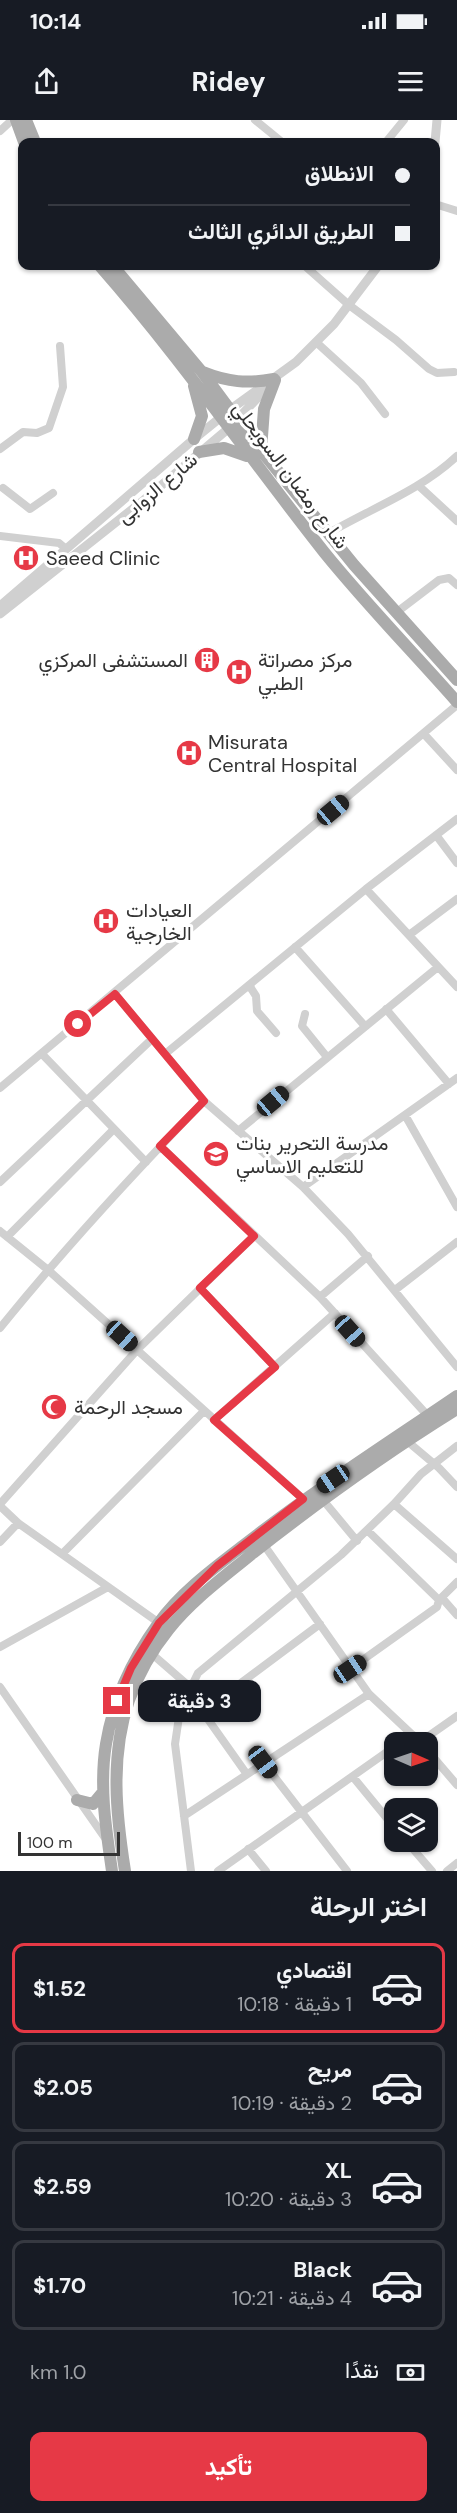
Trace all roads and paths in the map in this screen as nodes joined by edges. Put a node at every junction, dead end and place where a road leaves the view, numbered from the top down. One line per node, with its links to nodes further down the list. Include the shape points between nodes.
1 (14, 120): 6 (street); 7 (main road)
2 (26, 120): 8 (main road)
3 (255, 120): 9 (street)
4 (404, 120): 10 (street)
5 (437, 120): 11 (street)
6 (0, 131)
7 (22, 138)
8 (33, 138)
9 (277, 138)
10 (390, 138)
11 (435, 138)
12 (440, 206): 13 (street)
13 (457, 211)
14 (104, 270): 22 (main road, شارع رمضان السويحلي)
15 (116, 270): 22 (main road, شارع رمضان السويحلي)
16 (310, 270): 18 (street)
17 (375, 270): 18 (street)
18 (349, 305): 19 (street); 21 (street, via 432,372)
19 (316, 342): 23 (street); 24 (street, via 360,383)
20 (60, 346): 27 (street, via 63,387 49,428 37,433 23,432)
21 (454, 372)
22 (197, 374): 23 (main road, via 251,383); 25 (main road, شارع رمضان السويحلي); 26 (main road, via 202,416)
23 (276, 378): 25 (street); 28 (main road, via 264,409)
24 (385, 414)
25 (230, 418): 26 (street, شارع الزوابى); 28 (main road, شارع رمضان السويحلي); 29 (street, شارع الزوابى); 31 (main road, شارع رمضان السويحلي)
26 (194, 439): 34 (street, شارع الزوابى)
27 (0, 448)
28 (261, 450): 38 (main road, شارع رمضان السويحلي)
29 (199, 452): 31 (main road, via 224,448); 36 (street, شارع الزوابى)
30 (457, 456): 32 (street)
31 (249, 457): 46 (main road, شارع رمضان السويحلي, via 343,574)
32 (419, 486): 37 (street); 38 (street)
33 (1, 488): 35 (street, via 30,509)
34 (136, 489): 36 (street); 40 (street, شارع الزوابى)
35 (53, 493)
36 (144, 500): 44 (street, شارع الزوابى)
37 (457, 521)
38 (329, 533): 43 (main road, شارع رمضان السويحلي)
39 (0, 536): 40 (street, via 58,543)
40 (66, 548): 42 (street, شارع الزوابى)
41 (457, 585): 43 (street, via 449,578 439,580)
42 (0, 606)
43 (397, 612): 45 (main road, شارع رمضان السويحلي)
44 (0, 614)
45 (456, 677)
46 (457, 703): 47 (street)
47 (424, 734): 48 (street); 59 (street)
48 (457, 770)
49 (457, 819): 50 (street)
50 (436, 835): 51 (street); 52 (street)
51 (457, 863)
52 (366, 889): 54 (street); 55 (street)
53 (457, 899): 54 (street)
54 (409, 935): 56 (street)
55 (295, 947): 57 (street); 62 (street)
56 (438, 967): 58 (street); 60 (street)
57 (249, 985): 63 (street, via 257,1011); 66 (street)
58 (457, 987)
59 (115, 994): 64 (street); 65 (street)
60 (386, 1009): 62 (street); 69 (street)
61 (305, 1014): 67 (street, via 302,1026)
62 (364, 1025): 67 (street)
63 (276, 1033)
64 (152, 1039): 66 (street); 71 (street)
65 (42, 1054): 70 (street); 71 (street)
66 (165, 1054): 72 (street)
67 (327, 1057): 75 (street)
68 (457, 1078): 69 (street)
69 (449, 1084): 73 (street)
70 (0, 1088)
71 (85, 1100): 74 (street); 78 (street)
72 (204, 1101): 75 (street); 76 (street)
73 (405, 1115): 79 (street); 80 (street)
74 (113, 1131): 77 (street); 83 (street)
75 (238, 1131): 79 (street)
76 (160, 1146): 77 (street); 82 (street)
77 (146, 1162): 86 (street)
78 (0, 1182)
79 (303, 1187): 85 (street)
80 (457, 1207)
81 (0, 1231): 83 (street)
82 (254, 1236): 87 (street); 89 (street)
83 (7, 1237): 86 (street)
84 (457, 1242): 88 (street)
85 (368, 1256): 88 (street); 89 (street)
86 (47, 1269): 91 (street); 92 (street)
87 (200, 1288): 92 (street); 93 (street)
88 (395, 1290): 94 (street)
89 (320, 1297): 90 (street)
90 (335, 1313): 93 (street); 98 (street)
91 (0, 1328)
92 (137, 1350): 97 (street); 107 (street)
93 (275, 1367): 99 (street)
94 (457, 1367)
95 (457, 1396): 98 (main road)
96 (457, 1409): 100 (main road)
97 (204, 1411): 99 (street); 113 (street)
98 (428, 1416): 104 (main road)
99 (214, 1420): 104 (street)
100 (407, 1441): 102 (street); 105 (main road)
101 (457, 1446): 102 (street)
102 (434, 1464): 103 (street); 106 (street)
103 (457, 1487)
104 (303, 1499): 121 (main road, via 217,1566)
105 (323, 1500): 110 (street); 112 (main road)
106 (394, 1504): 109 (street); 114 (street)
107 (0, 1505): 108 (street)
108 (18, 1523): 111 (street); 113 (street)
109 (368, 1531): 110 (street); 118 (street)
110 (357, 1541): 117 (street)
111 (0, 1542)
112 (264, 1545): 117 (street); 121 (main road)
113 (62, 1554): 116 (street)
114 (457, 1559)
115 (457, 1582): 118 (street)
116 (108, 1587): 121 (street); 122 (street)
117 (297, 1589): 120 (street); 126 (street, via 198,1673)
118 (440, 1599): 119 (street); 124 (street, via 437,1607 422,1619)
119 (457, 1615)
120 (320, 1624): 124 (street); 128 (street)
121 (163, 1626): 123 (main road); 138 (main road, via 131,1668 114,1711 106,1745)
122 (0, 1647)
123 (152, 1654): 126 (street); 148 (main road, via 130,1700 118,1751 116,1780)
124 (350, 1669): 127 (street)
125 (0, 1687): 139 (street)
126 (189, 1689): 128 (street); 142 (street, via 180,1710 175,1744)
127 (369, 1694): 130 (street); 133 (street)
128 (202, 1712): 135 (street)
129 (457, 1716): 131 (street)
130 (409, 1732)
131 (436, 1732)
132 (384, 1754): 136 (street)
133 (263, 1762): 135 (street); 140 (street)
134 (438, 1763): 137 (street)
135 (246, 1773): 142 (street)
136 (352, 1777): 140 (street); 141 (street)
137 (457, 1785)
138 (103, 1792): 139 (main road, via 93,1804); 143 (main road)
139 (77, 1800): 143 (street)
140 (300, 1812): 144 (street); 152 (street)
141 (384, 1815)
142 (184, 1816): 149 (street)
143 (108, 1842): 147 (main road)
144 (248, 1849): 150 (street); 151 (street)
145 (416, 1852): 153 (street)
146 (457, 1863): 154 (street)
147 (112, 1871)
148 (125, 1871)
149 (191, 1871)
150 (218, 1871)
151 (266, 1871)
152 (347, 1871)
153 (432, 1871)
154 (447, 1871)

